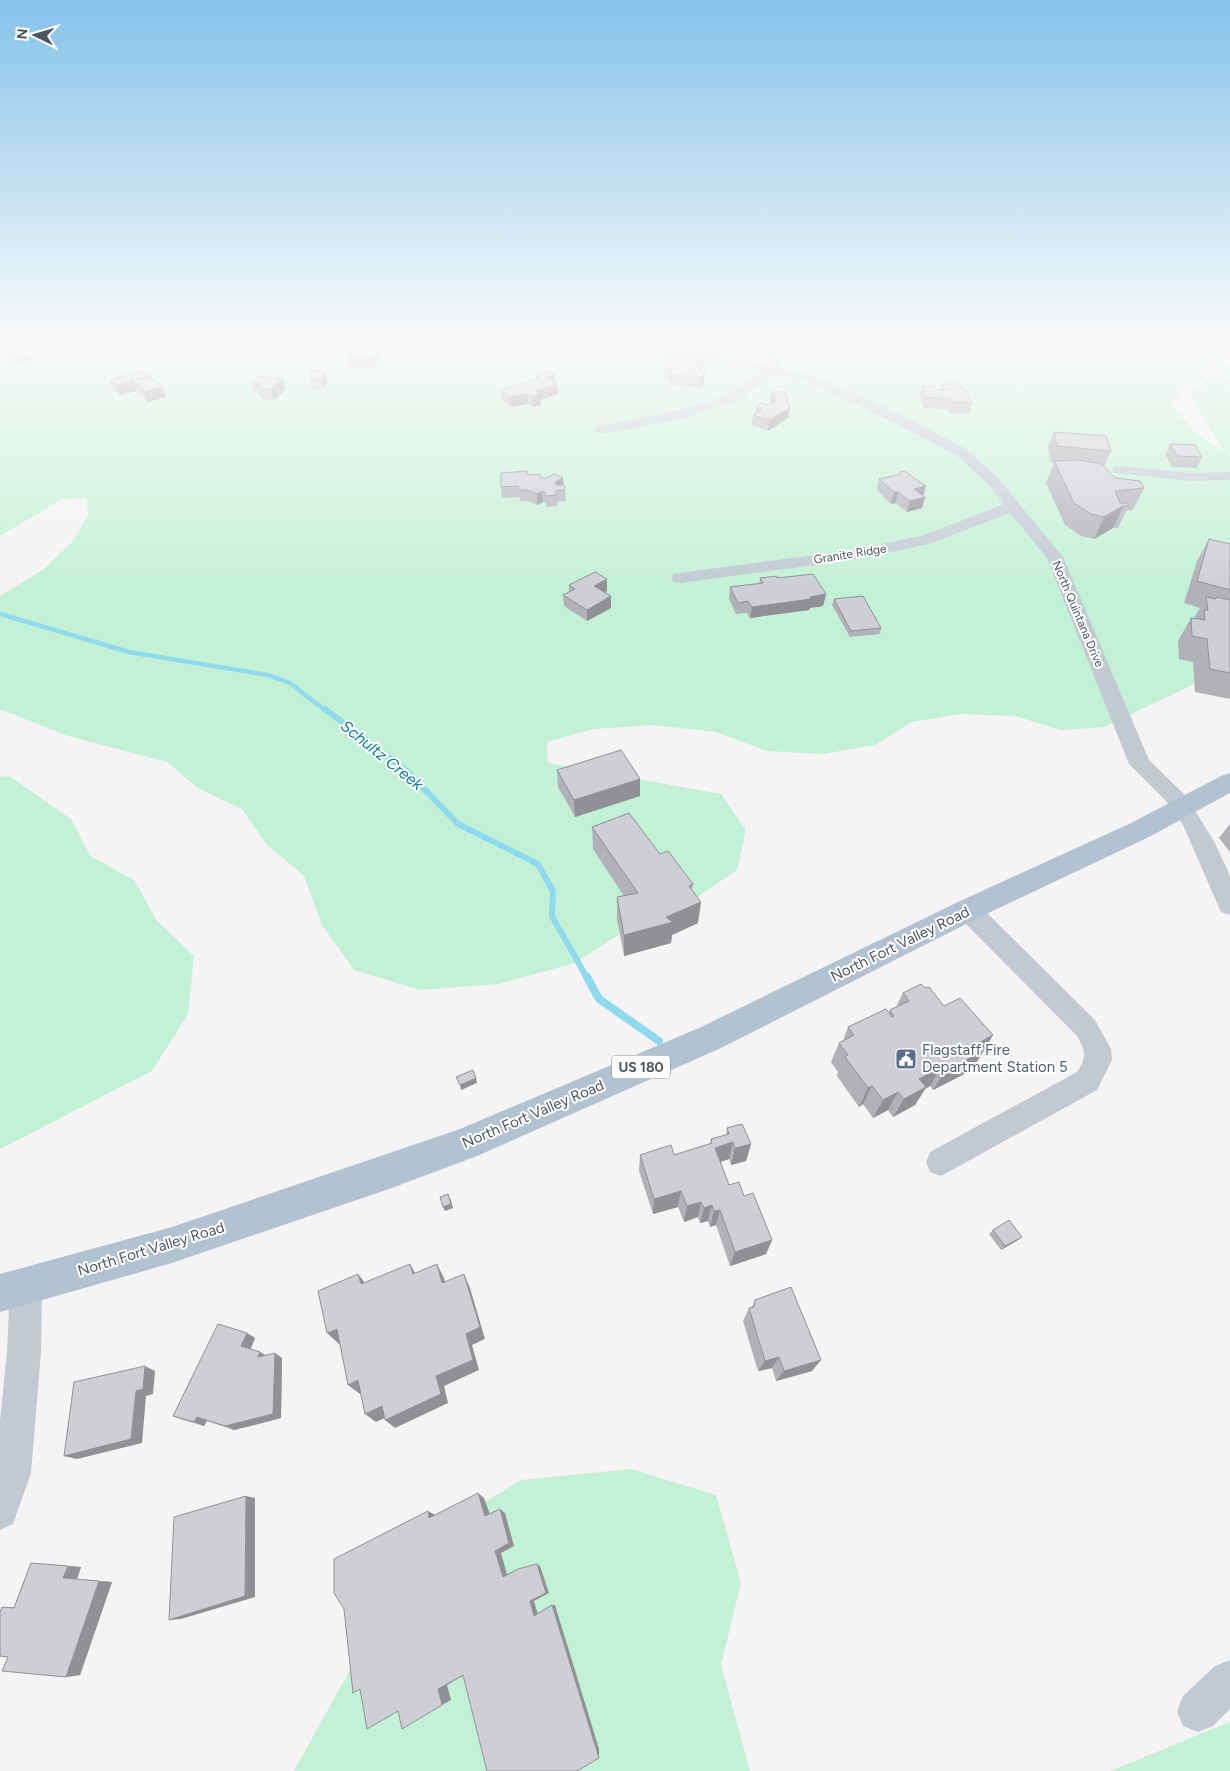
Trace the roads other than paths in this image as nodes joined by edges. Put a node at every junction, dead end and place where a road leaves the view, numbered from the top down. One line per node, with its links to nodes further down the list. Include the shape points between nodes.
1 (629, 425): 3 (street)
2 (909, 425): 6 (street, North Quintana Drive, via 961,452 992,480)
3 (602, 430)
4 (1119, 470): 5 (street, via 1192,477)
5 (1230, 476)
6 (1013, 506): 7 (street, Granite Ridge, via 929,539 853,555); 9 (street, North Quintana Drive, via 1055,557 1140,764)
7 (680, 578)
8 (1230, 782): 9 (main road, North Fort Valley Road / US 180)
9 (1182, 807): 10 (street, North Quintana Drive, via 1201,837); 11 (main road, North Fort Valley Road / US 180, via 1140,830)
10 (1230, 905)
11 (968, 910): 12 (street, via 1086,1028 1100,1051 1098,1065 1087,1081); 13 (main road, North Fort Valley Road / US 180, via 710,1038 465,1144 172,1245)
12 (941, 1162)
13 (13, 1290): 14 (street, via 24,1352 13,1473)
14 (0, 1511)
15 (1230, 1681): 16 (street)
16 (1198, 1711)

